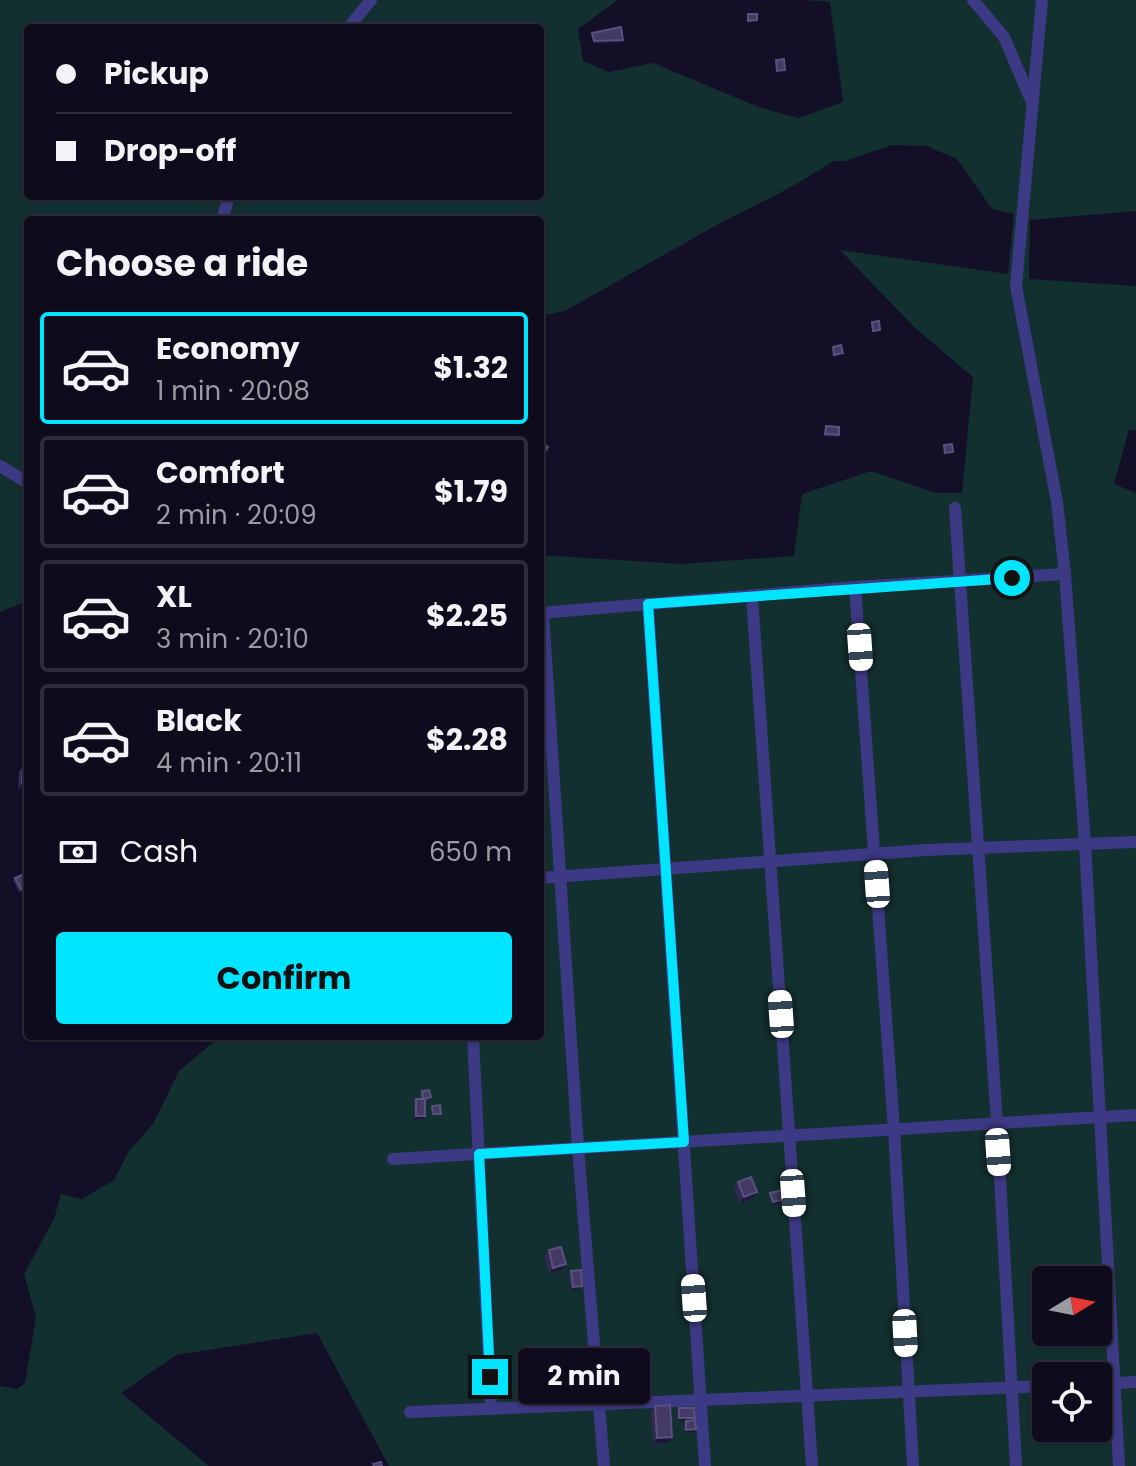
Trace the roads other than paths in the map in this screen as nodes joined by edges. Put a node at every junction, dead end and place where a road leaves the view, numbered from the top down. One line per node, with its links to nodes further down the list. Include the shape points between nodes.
1 (371, 0): 4 (street)
2 (973, 0): 5 (street, via 1004,37)
3 (1042, 0): 5 (street)
4 (351, 24)
5 (1032, 103): 9 (street, via 1016,286 1057,502)
6 (0, 466): 7 (street)
7 (24, 481)
8 (955, 508): 10 (street)
9 (1065, 574): 10 (street); 17 (street)
10 (960, 581): 11 (street); 18 (street)
11 (855, 587): 12 (street); 19 (street)
12 (752, 596): 13 (street); 20 (street)
13 (648, 604): 14 (street); 21 (street)
14 (544, 613)
15 (544, 655): 22 (street)
16 (1136, 842): 17 (street)
17 (1085, 843): 18 (street); 26 (street)
18 (978, 848): 19 (street); 27 (street)
19 (875, 854): 20 (street); 28 (street)
20 (770, 861): 21 (street); 29 (street)
21 (666, 869): 22 (street); 30 (street)
22 (560, 877): 23 (street); 31 (street)
23 (544, 878)
24 (473, 1040): 32 (street)
25 (1136, 1115): 26 (street)
26 (1100, 1117): 27 (street); 36 (street)
27 (997, 1123): 28 (street); 38 (street)
28 (894, 1129): 29 (street); 39 (street)
29 (789, 1135): 30 (street); 40 (street)
30 (684, 1142): 31 (street); 41 (street)
31 (578, 1148): 32 (street); 42 (street)
32 (479, 1154): 33 (street); 43 (street)
33 (393, 1159)
34 (1136, 1382): 36 (street)
35 (1112, 1383): 36 (street)
36 (1115, 1383): 50 (street)
37 (1032, 1386): 38 (street)
38 (1012, 1387): 39 (street); 49 (street)
39 (909, 1392): 40 (street); 48 (street)
40 (807, 1396): 41 (street); 47 (street)
41 (701, 1400): 42 (street); 46 (street)
42 (599, 1404): 43 (street); 45 (street)
43 (491, 1409): 44 (street)
44 (410, 1412)
45 (604, 1466)
46 (705, 1466)
47 (812, 1466)
48 (913, 1466)
49 (1016, 1466)
50 (1119, 1466)

